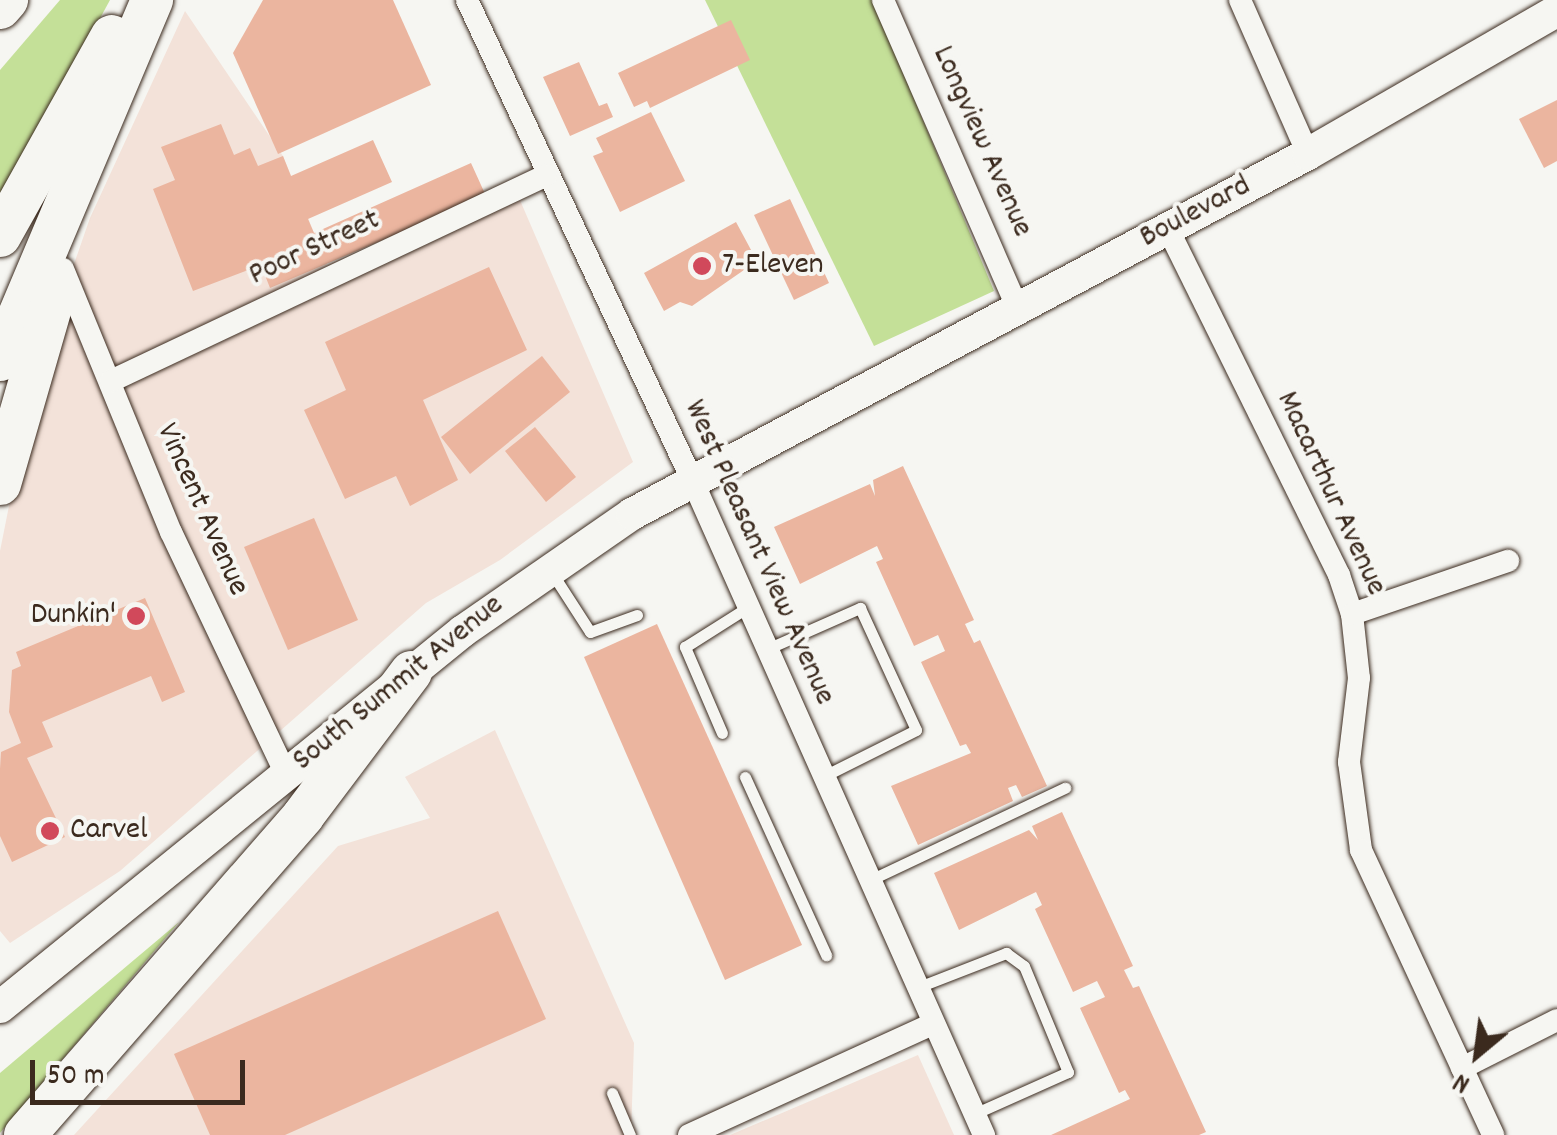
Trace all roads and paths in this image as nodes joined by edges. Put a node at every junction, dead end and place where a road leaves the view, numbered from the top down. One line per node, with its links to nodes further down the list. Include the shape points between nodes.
1 (7, 0): 7 (highway)
2 (132, 0): 13 (highway)
3 (152, 0): 11 (highway)
4 (466, 0): 10 (street, West Pleasant View Avenue)
5 (884, 0): 15 (street, Longview Avenue)
6 (1240, 0): 9 (street)
7 (0, 8)
8 (1557, 11): 9 (street, Boulevard)
9 (1308, 154): 12 (street, Boulevard)
10 (546, 175): 17 (street, Poor Street); 20 (street, West Pleasant View Avenue)
11 (65, 217): 14 (highway); 16 (highway)
12 (1166, 228): 15 (street, Boulevard); 24 (street, Macarthur Avenue)
13 (0, 236)
14 (63, 269): 17 (street, Vincent Avenue); 19 (highway)
15 (1018, 309): 18 (street, Boulevard)
16 (0, 360)
17 (111, 381): 29 (street, Vincent Avenue, via 176,543)
18 (832, 411): 20 (street, South Summit Avenue)
19 (0, 484)
20 (694, 484): 22 (street, South Summit Avenue, via 632,514); 23 (street, West Pleasant View Avenue)
21 (1508, 561): 24 (street)
22 (550, 568): 25 (lane, via 585,629 597,631); 27 (street, South Summit Avenue)
23 (748, 607): 26 (street, West Pleasant View Avenue); 28 (lane, via 685,646)
24 (1352, 614): 39 (street, Macarthur Avenue, via 1359,678 1350,776 1361,850)
25 (637, 615)
26 (766, 650): 31 (street, West Pleasant View Avenue); 31 (lane, via 860,608 916,730)
27 (411, 672): 29 (street, South Summit Avenue); 42 (highway, via 303,816)
28 (722, 733)
29 (286, 774): 36 (street, South Summit Avenue)
30 (745, 777): 34 (lane)
31 (822, 777): 33 (street, West Pleasant View Avenue)
32 (1065, 788): 33 (lane)
33 (868, 882): 35 (street, West Pleasant View Avenue)
34 (826, 955)
35 (916, 988): 38 (street, West Pleasant View Avenue); 41 (lane, via 1006,953 1024,966 1068,1072)
36 (0, 1007)
37 (1557, 1020): 39 (street)
38 (933, 1024): 41 (street, West Pleasant View Avenue); 44 (street)
39 (1462, 1068): 45 (street, Macarthur Avenue)
40 (612, 1093): 43 (lane)
41 (979, 1124)
42 (25, 1135)
43 (630, 1135)
44 (689, 1135)
45 (1493, 1135)

